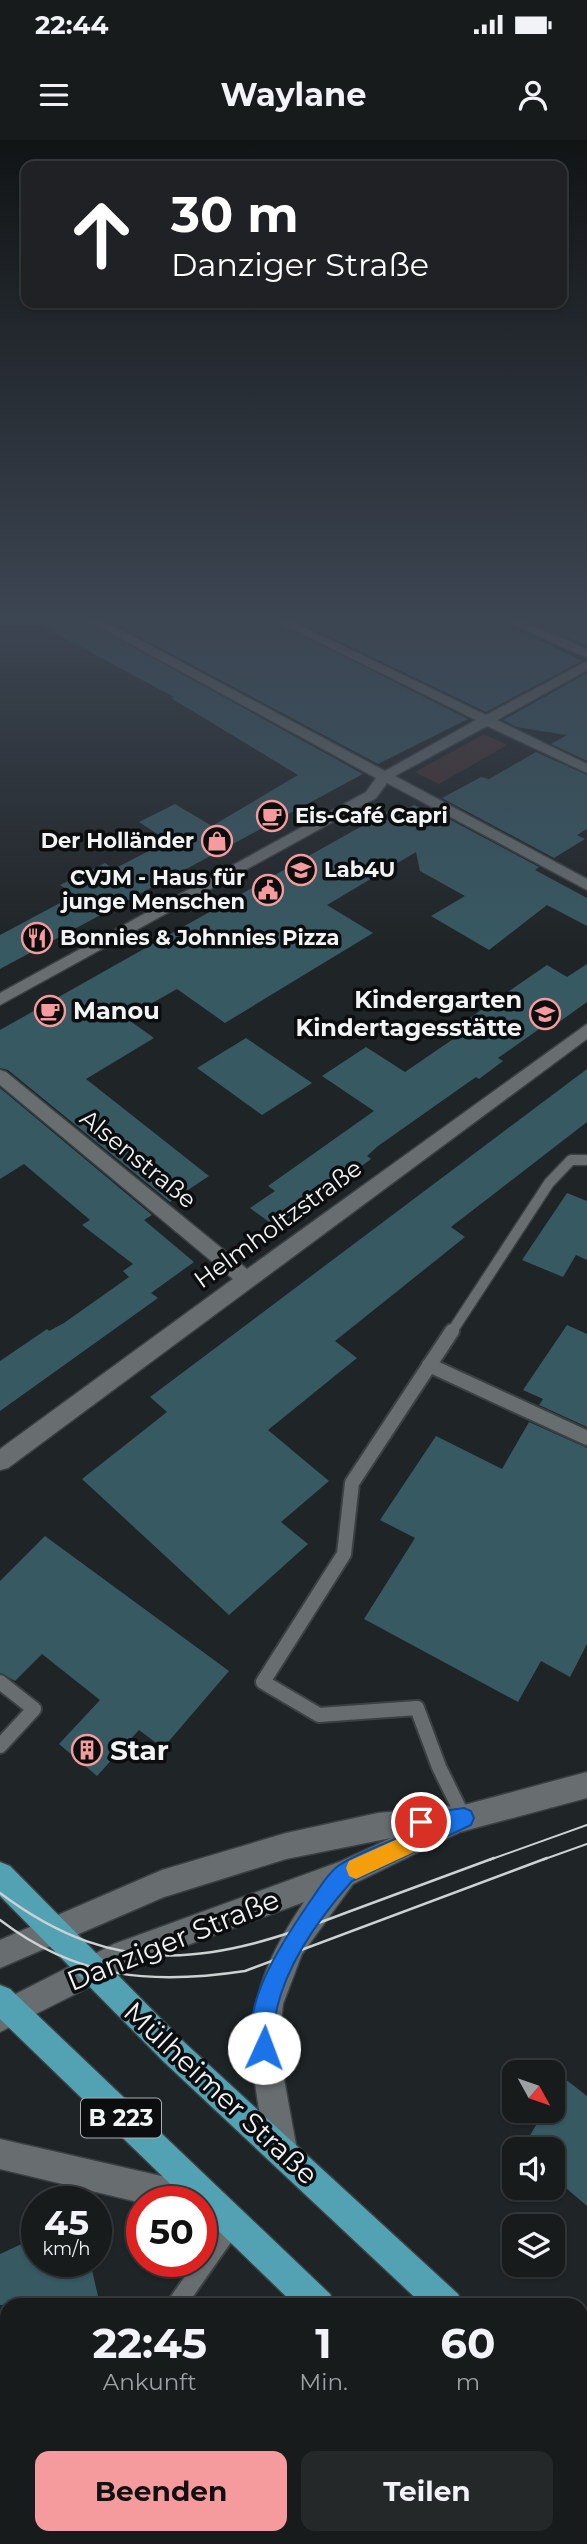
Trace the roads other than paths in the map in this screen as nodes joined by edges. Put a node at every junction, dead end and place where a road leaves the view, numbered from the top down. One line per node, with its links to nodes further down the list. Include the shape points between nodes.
1 (290, 726): 5 (street)
2 (476, 726): 5 (street)
3 (500, 726): 4 (street)
4 (587, 769)
5 (384, 777): 6 (street); 7 (street, via 371,795)
6 (587, 885)
7 (0, 1000)
8 (587, 1030): 11 (street, Helmholtzstraße)
9 (0, 1076): 11 (street, Alsenstraße)
10 (587, 1160): 12 (lane, via 571,1160 549,1183)
11 (246, 1279): 14 (street, Helmholtzstraße)
12 (429, 1365): 13 (lane); 18 (lane, via 352,1483 344,1554 263,1682 319,1715 417,1708)
13 (587, 1438)
14 (0, 1461)
15 (0, 1682): 16 (lane, via 34,1709)
16 (0, 1746)
17 (587, 1785): 18 (street, Danziger Straße)
18 (464, 1818): 19 (street, Danziger Straße); 21 (street, Danziger Straße, via 378,1826 286,1846 162,1884)
19 (344, 1874): 23 (street, Danziger Straße); 25 (street, via 284,1958 265,2010 264,2063)
20 (0, 1876): 21 (main road, Mülheimer Straße)
21 (54, 1929): 22 (street, Danziger Straße); 23 (main road, Mülheimer Straße)
22 (0, 1954)
23 (91, 1969): 24 (street, Danziger Straße); 25 (main road, Mülheimer Straße)
24 (4, 2009): 27 (main road, B 223)
25 (282, 2150): 30 (main road, Mülheimer Straße)
26 (0, 2154): 27 (street)
27 (223, 2213): 28 (lane); 29 (main road, B 223)
28 (180, 2298)
29 (311, 2298)
30 (440, 2298)

